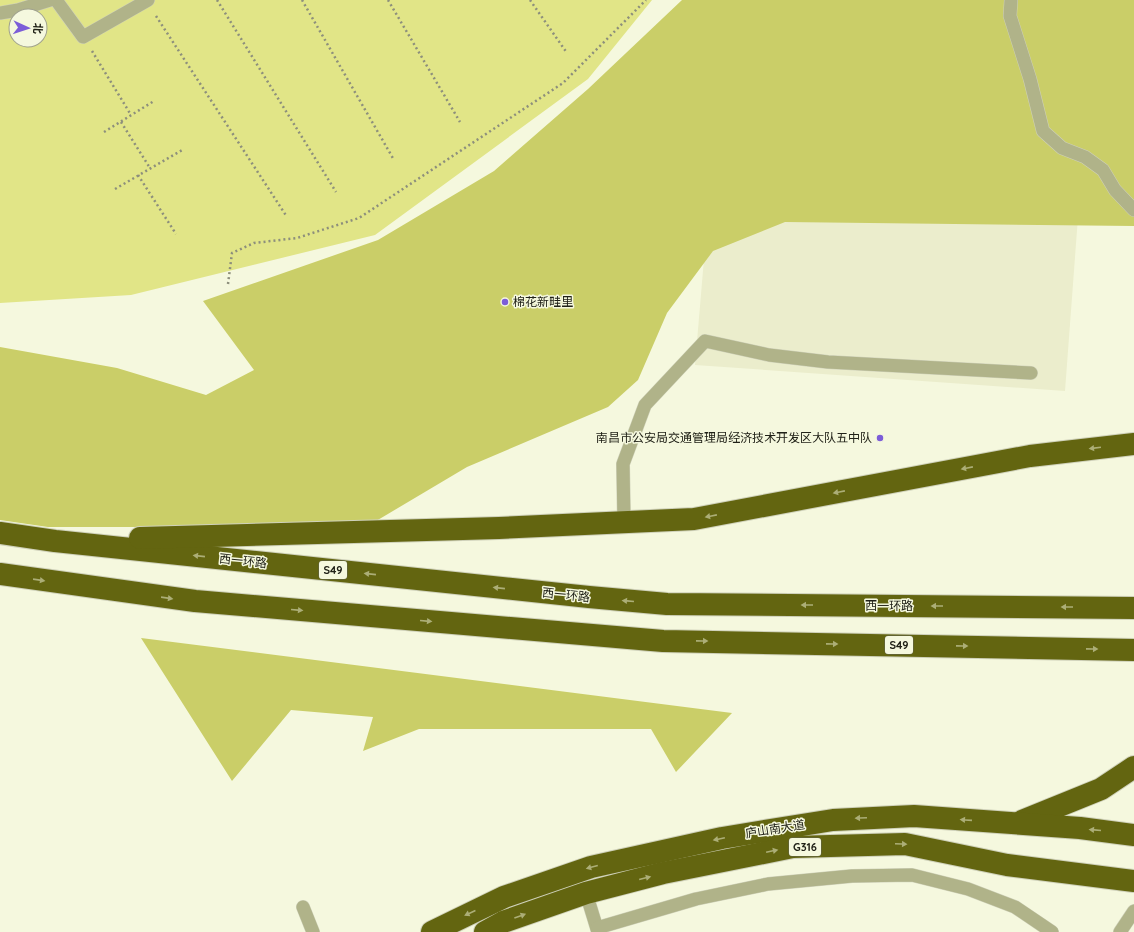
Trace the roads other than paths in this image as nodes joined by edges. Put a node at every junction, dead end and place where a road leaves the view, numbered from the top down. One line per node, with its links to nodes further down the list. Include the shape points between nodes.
1 (50, 0): 5 (lane)
2 (56, 0): 3 (lane, via 83,37)
3 (147, 0)
4 (1011, 0): 6 (lane, via 1010,16 1043,131 1062,148 1085,157 1103,170 1115,190)
5 (0, 13)
6 (1134, 210)
7 (1031, 373): 9 (lane, via 828,362 769,355 705,341 645,405 623,464)
8 (1134, 444): 9 (highway, one-way to 9, via 1030,456 694,519)
9 (624, 522): 11 (highway)
10 (0, 533): 11 (highway, 西一环路 / S49)
11 (55, 541): 13 (highway, 西一环路 / S49, one-way to 11, via 667,604)
12 (0, 574): 14 (highway, S49, one-way to 14, via 195,601 663,640)
13 (1134, 608)
14 (1134, 650)
15 (1134, 767): 16 (highway, via 1101,790)
16 (1017, 823): 17 (highway, 庐山南大道 / G316, one-way to 16); 24 (highway, 庐山南大道 / G316, one-way to 24, via 914,816 833,820 722,838 592,867 504,897)
17 (1134, 835)
18 (1134, 881): 19 (highway, 庐山南大道 / G316, one-way to 18, via 663,873 793,847 905,844 1007,865)
19 (586, 893): 22 (lane); 25 (highway, 庐山南大道 / G316, one-way to 19, via 503,922)
20 (303, 907): 23 (lane)
21 (1134, 911): 27 (lane)
22 (598, 930): 26 (lane, via 696,899 768,884 852,876 912,875 968,889 1015,907)
23 (313, 932)
24 (432, 932)
25 (485, 932)
26 (1052, 932)
27 (1120, 932)

